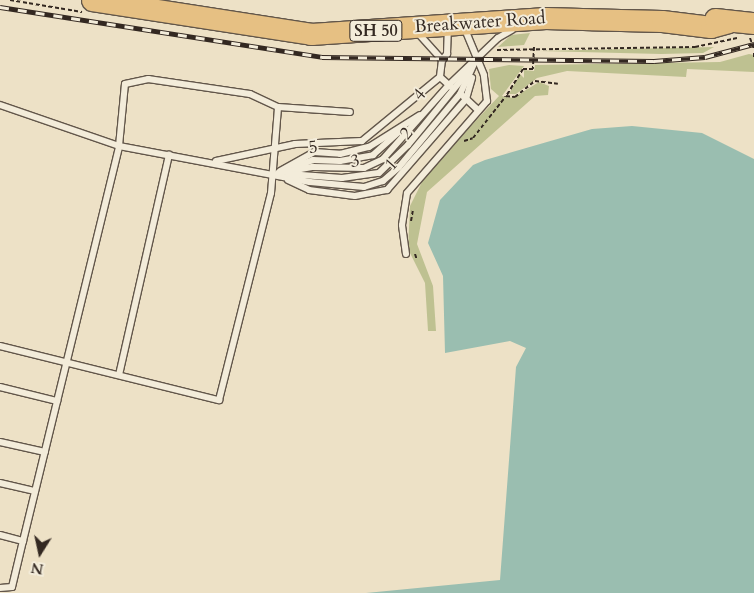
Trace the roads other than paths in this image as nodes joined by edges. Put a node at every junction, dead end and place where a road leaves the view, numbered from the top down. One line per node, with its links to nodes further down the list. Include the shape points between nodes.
1 (92, 0): 7 (highway, Breakwater Road / SH 50, via 310,34)
2 (754, 15): 3 (highway)
3 (724, 21): 5 (highway, Breakwater Road / SH 50, via 676,16); 6 (highway, SH 50)
4 (455, 23): 5 (highway, Breakwater Road / SH 50, via 545,18); 7 (highway, Breakwater Road / SH 50); 8 (lane, via 447,54); 9 (lane)
5 (669, 23): 9 (lane, via 517,29 498,38)
6 (754, 23)
7 (412, 27): 8 (lane)
8 (442, 60): 10 (lane)
9 (476, 60): 11 (lane, 4); 12 (lane, 1); 12 (lane, 3); 15 (lane, via 488,95 485,105)
10 (440, 78): 11 (lane); 19 (lane, via 362,141)
11 (449, 84): 12 (lane); 16 (lane, 4)
12 (460, 94): 15 (lane); 22 (lane, 3, via 379,173 342,178); 22 (lane, 2, via 382,181 352,187); 22 (lane, 1, via 405,173 380,194 355,196 309,190)
13 (0, 105): 18 (lane)
14 (278, 107): 17 (lane); 18 (lane, via 250,94 148,79 125,84); 19 (lane)
15 (477, 109): 23 (lane, via 407,193 402,225)
16 (427, 110): 22 (lane, 5, via 405,125 373,155 340,161 313,160); 22 (lane, 4, via 390,153 374,164)
17 (350, 112)
18 (120, 146): 20 (lane); 25 (lane)
19 (276, 148): 21 (lane); 22 (lane)
20 (169, 155): 21 (lane); 26 (lane)
21 (207, 162): 22 (lane)
22 (274, 174): 26 (lane, via 219,400)
23 (409, 252)
24 (0, 346): 25 (lane)
25 (67, 362): 26 (lane); 28 (lane)
26 (119, 375)
27 (0, 388): 28 (lane)
28 (57, 401): 30 (lane)
29 (0, 442): 30 (lane)
30 (45, 452): 32 (lane)
31 (0, 483): 32 (lane)
32 (35, 491): 34 (lane)
33 (0, 535): 34 (lane)
34 (23, 541): 35 (lane, via 12,587)
35 (0, 588)

